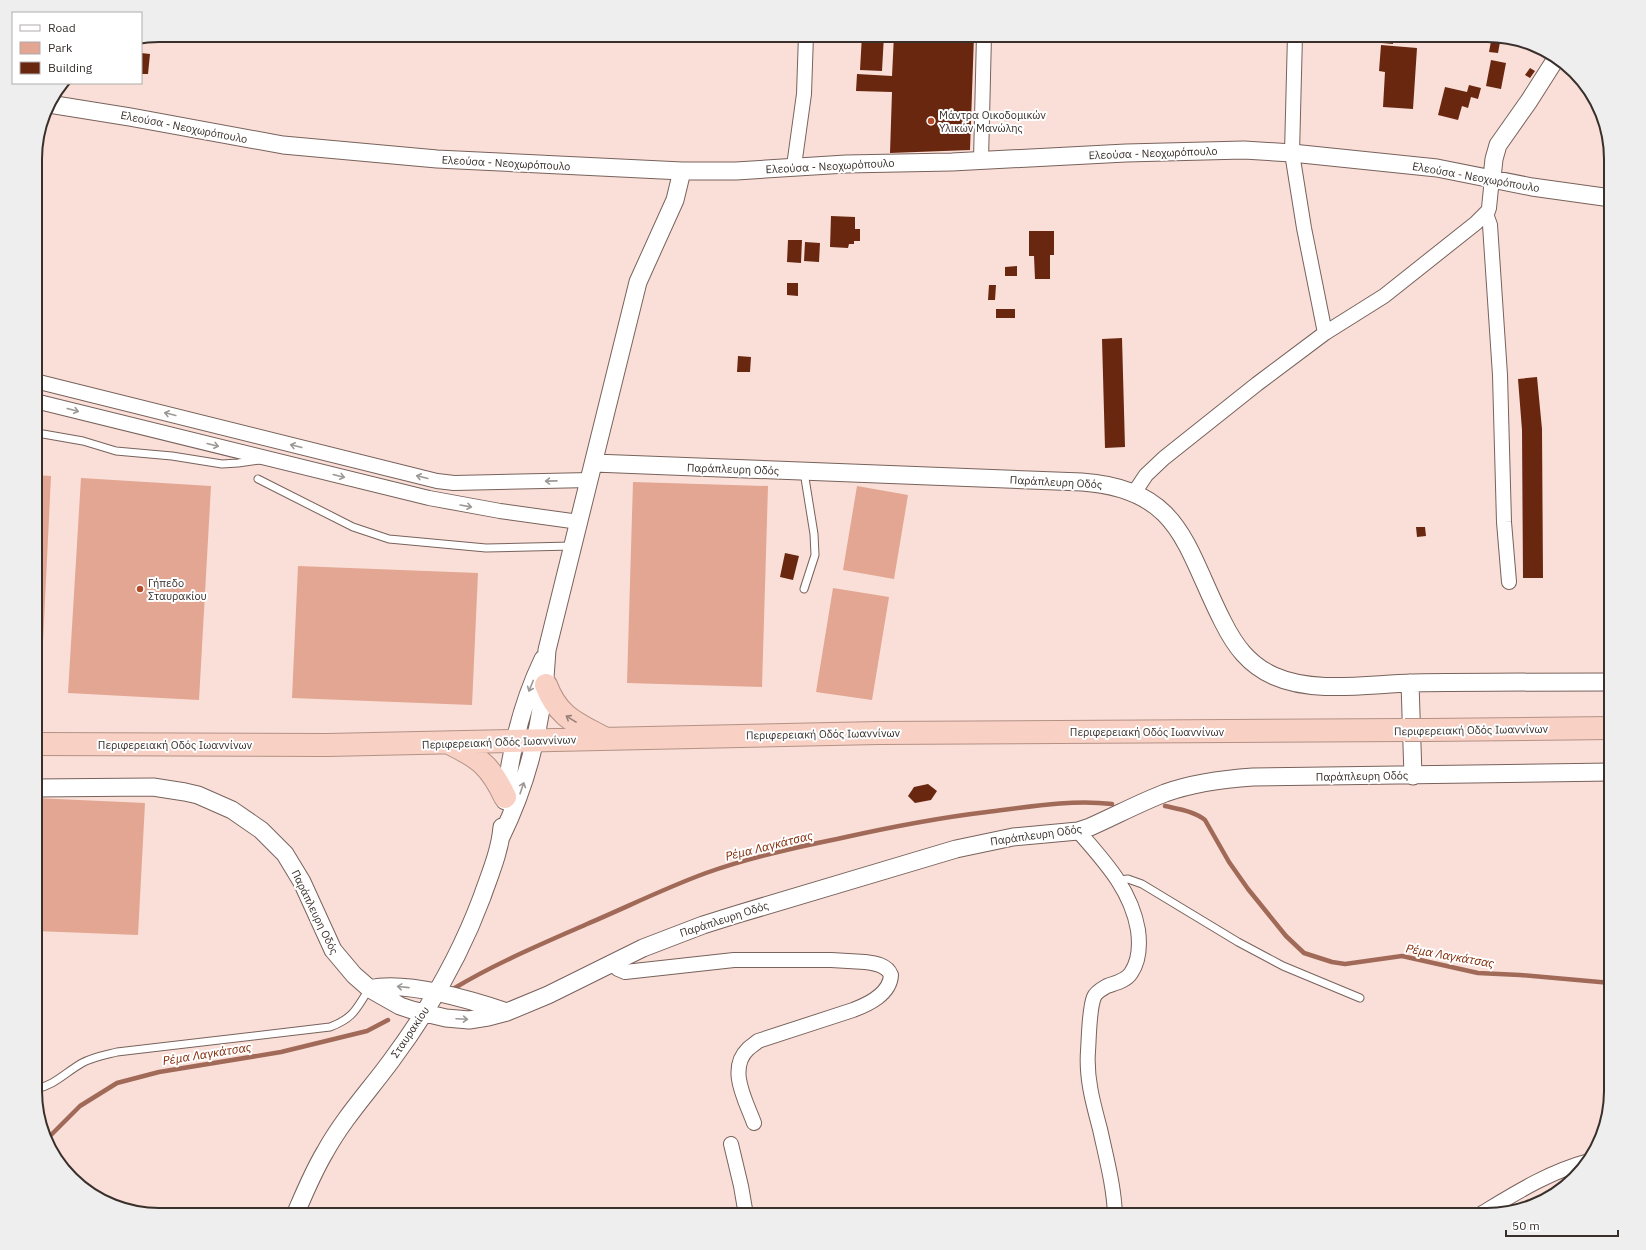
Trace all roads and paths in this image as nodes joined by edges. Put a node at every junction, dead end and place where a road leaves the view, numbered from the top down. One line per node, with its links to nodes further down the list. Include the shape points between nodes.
1 (806, 42): 8 (street, via 804,94)
2 (984, 42): 7 (street)
3 (1295, 42): 6 (street)
4 (1553, 63): 10 (street, via 1498,145)
5 (55, 105): 9 (street, Ελεούσα - Νεοχωρόπουλο, via 258,141 350,152 437,160)
6 (1292, 153): 7 (street, Ελεούσα - Νεοχωρόπουλο, via 1244,150); 10 (street, Ελεούσα - Νεοχωρόπουλο, via 1437,168); 13 (street)
7 (980, 160): 8 (street, Ελεούσα - Νεοχωρόπουλο)
8 (794, 166): 9 (street, Ελεούσα - Νεοχωρόπουλο, via 736,171)
9 (682, 171): 18 (street, via 675,200 638,282)
10 (1492, 178): 11 (street, Ελεούσα - Νεοχωρόπουλο, via 1532,187); 12 (street)
11 (1604, 197)
12 (1486, 214): 13 (street, via 1384,296); 24 (street, via 1490,225 1500,375 1504,522)
13 (1325, 333): 21 (street, via 1164,458 1146,475)
14 (42, 383): 18 (street, one-way to 14, via 458,483 437,481)
15 (42, 403): 17 (street, one-way to 17)
16 (42, 434): 17 (lane, via 83,441 116,451 222,464)
17 (266, 458): 22 (street, one-way to 22, via 447,502)
18 (592, 472): 19 (street, Παράπλευρη Οδός); 22 (street)
19 (804, 472): 21 (street, Παράπλευρη Οδός, via 1082,482 1114,486); 25 (lane, via 815,555)
20 (258, 479): 23 (lane, via 353,527 389,539 486,548)
21 (1134, 493): 28 (street, Παράπλευρη Οδός, via 1161,510 1176,526 1191,551 1228,632 1243,654 1260,668 1283,679 1311,685)
22 (579, 522): 23 (street)
23 (573, 546): 26 (street)
24 (1509, 582)
25 (804, 589)
26 (548, 650): 29 (street); 32 (street, one-way to 32, via 529,690)
27 (1604, 682): 28 (street, Παράπλευρη Οδός)
28 (1410, 683): 36 (street)
29 (546, 686): 31 (highway, one-way to 29, via 566,716 557,708); 32 (street)
30 (1604, 728): 31 (highway, Περιφερειακή Οδός Ιωαννίνων, bridge, via 878,733)
31 (605, 738): 32 (highway, Περιφερειακή Οδός Ιωαννίνων)
32 (526, 741): 34 (highway, Περιφερειακή Οδός Ιωαννίνων); 38 (street, via 509,770); 40 (street, one-way to 32, via 520,795)
33 (42, 744): 34 (highway, Περιφερειακή Οδός Ιωαννίνων)
34 (451, 744): 38 (highway, via 466,751 489,769)
35 (1604, 772): 36 (street, Παράπλευρη Οδός)
36 (1413, 776): 39 (street, Παράπλευρη Οδός, via 1230,778 1166,793)
37 (42, 788): 43 (street, Παράπλευρη Οδός, via 160,788 198,795 232,810 261,830 285,854 302,882 333,950)
38 (505, 797): 40 (street)
39 (1078, 831): 41 (street); 42 (street, Παράπλευρη Οδός, via 1013,837 956,849 703,925)
40 (501, 837): 44 (street, Σταυρακίου, via 474,918 452,967)
41 (1119, 880): 45 (lane, via 1128,879 1142,884 1283,966); 54 (street, via 1134,915 1140,950 1130,974 1124,980 1099,991 1094,997 1088,1052 1089,1082 1106,1154)
42 (611, 963): 46 (street, Παράπλευρη Οδός, via 548,995); 49 (street, via 625,972 702,962 754,960 865,962 888,970 891,975 890,982 869,1004 758,1041 748,1049 741,1058 738,1076)
43 (370, 989): 44 (street, one-way to 43, via 399,986); 47 (street, Παράπλευρη Οδός, via 400,1006); 48 (lane, via 352,1015 343,1022 330,1026 118,1052 81,1064 56,1082)
44 (436, 993): 46 (street); 47 (street, Σταυρακίου)
45 (1360, 998)
46 (507, 1012): 47 (street, Παράπλευρη Οδός, one-way to 46, via 469,1020)
47 (423, 1014): 52 (street, Σταυρακίου, via 391,1062 334,1137 314,1172)
48 (42, 1088)
49 (754, 1122)
50 (731, 1144): 53 (street)
51 (1578, 1164): 55 (street, via 1554,1172)
52 (298, 1208)
53 (745, 1208)
54 (1114, 1208)
55 (1490, 1208)

